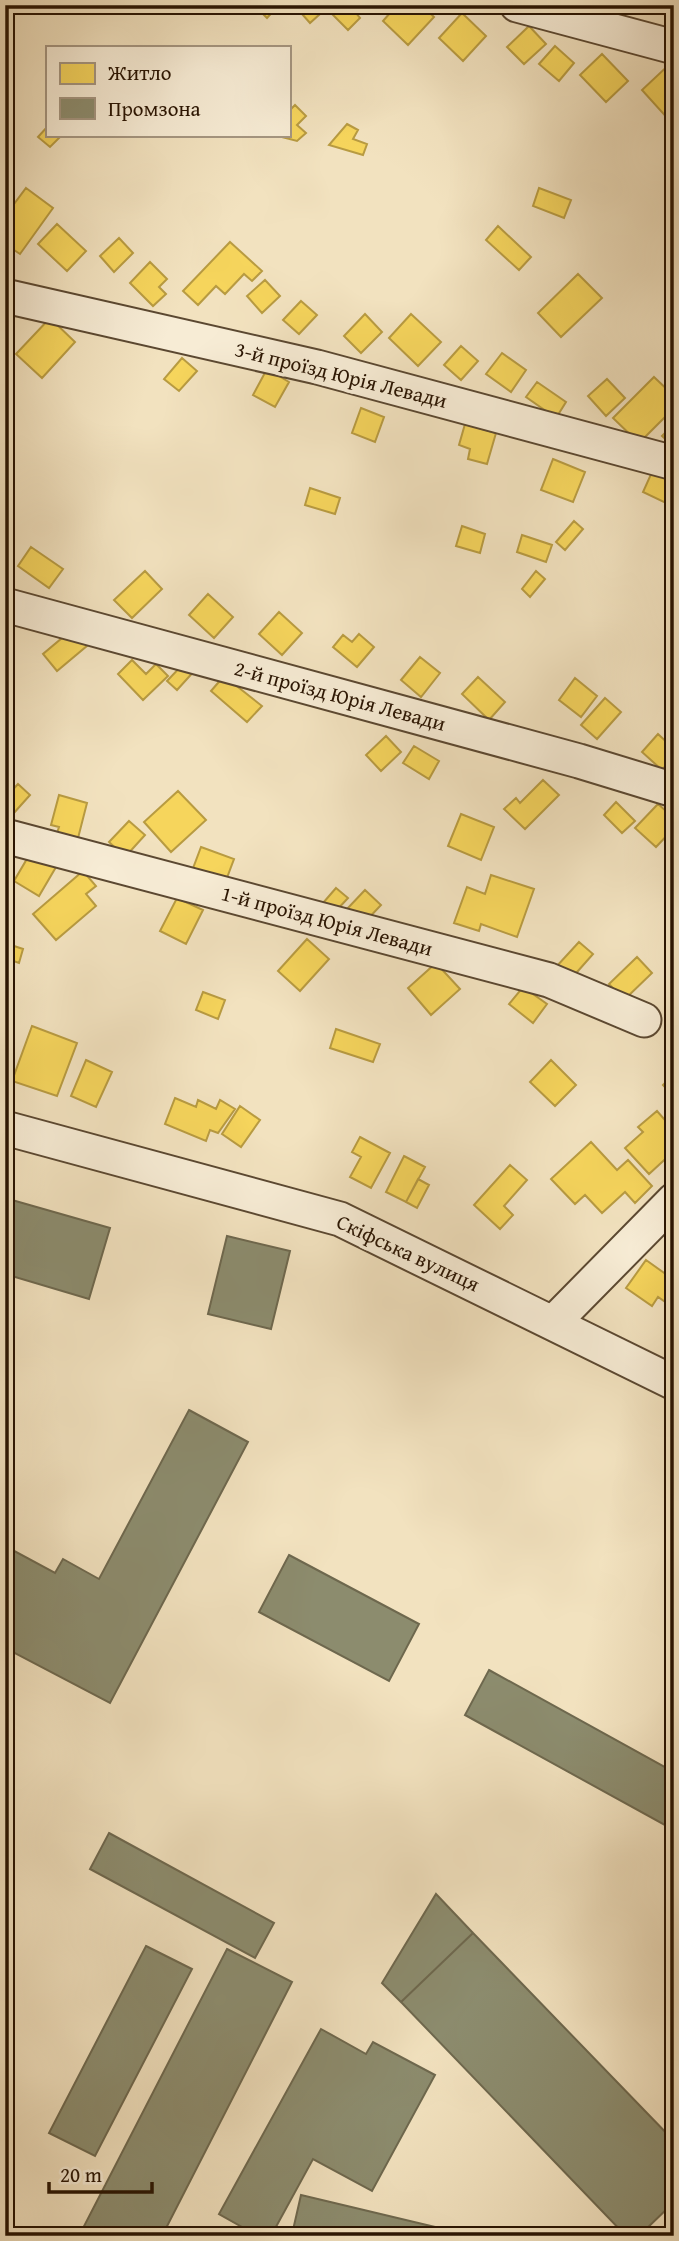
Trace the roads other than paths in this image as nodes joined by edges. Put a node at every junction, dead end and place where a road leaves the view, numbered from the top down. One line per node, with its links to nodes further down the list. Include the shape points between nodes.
1 (517, 5): 2 (street)
2 (674, 47)
3 (5, 296): 4 (street, 3-й проїзд Юрія Левади, via 317,367)
4 (674, 463)
5 (5, 605): 6 (street, 2-й проїзд Юрія Левади)
6 (674, 790)
7 (5, 836): 8 (street, 1-й проїзд Юрія Левади, via 549,980)
8 (644, 1020)
9 (5, 1129): 11 (street, Скіфська вулиця, via 340,1219)
10 (674, 1200): 11 (street)
11 (553, 1323): 12 (street, Скіфська вулиця)
12 (674, 1384)

